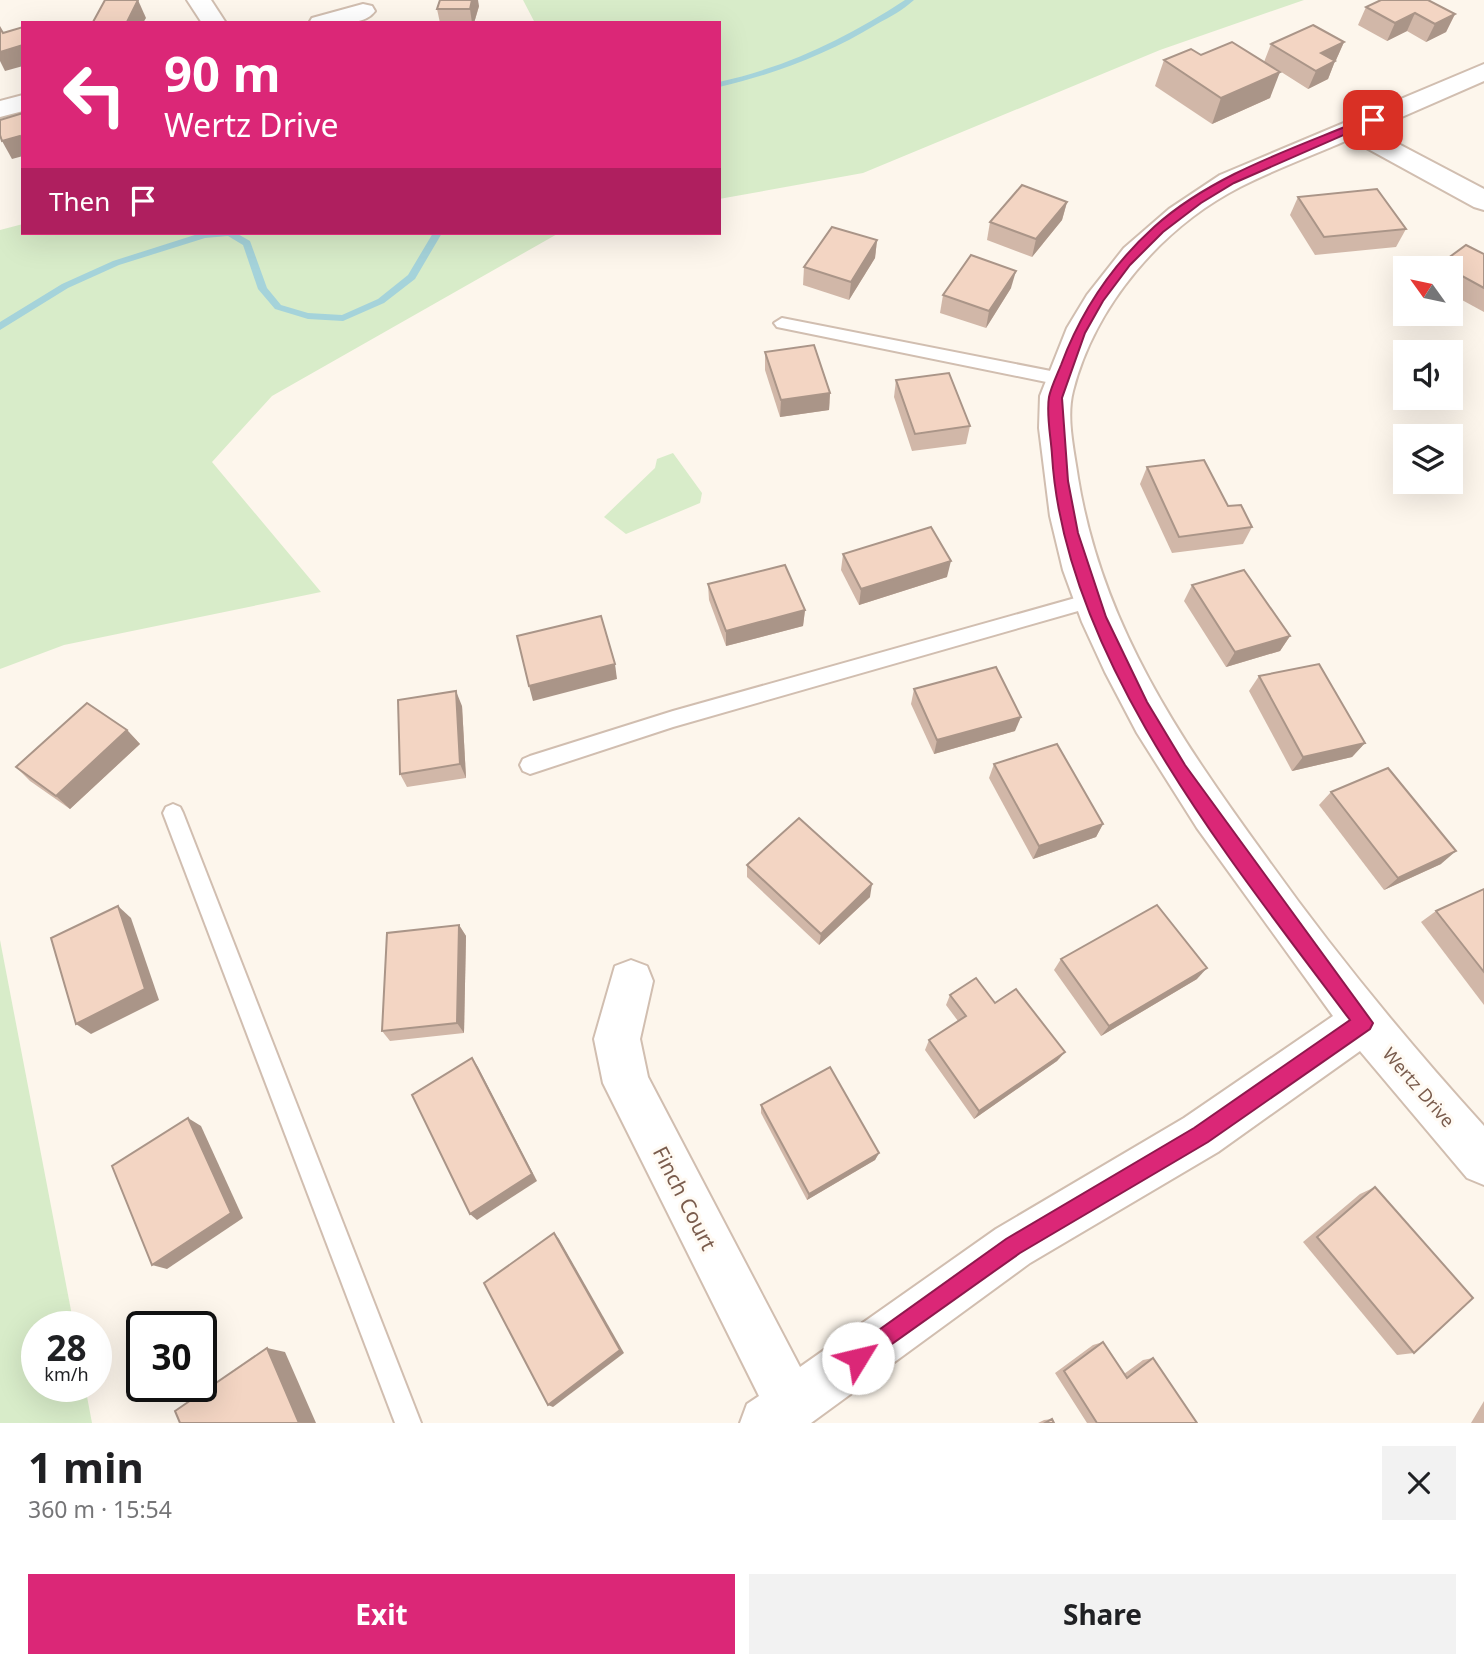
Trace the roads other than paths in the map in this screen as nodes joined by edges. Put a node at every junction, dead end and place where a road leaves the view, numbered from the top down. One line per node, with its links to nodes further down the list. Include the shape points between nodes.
1 (198, 0): 3 (street)
2 (363, 11): 4 (street)
3 (213, 21)
4 (328, 21)
5 (1484, 72): 8 (street, Wertz Drive)
6 (21, 104): 7 (street)
7 (0, 109)
8 (1351, 129): 9 (street); 11 (street, Wertz Drive, via 1230,181 1159,229 1097,299)
9 (1484, 201)
10 (782, 323): 11 (lane)
11 (1061, 379): 12 (street, Wertz Drive, via 1055,410 1061,481 1071,533)
12 (1093, 600): 13 (lane, via 673,719); 16 (street, Wertz Drive, via 1141,707 1179,770)
13 (530, 765)
14 (173, 813): 19 (lane)
15 (631, 981): 18 (street, Finch Court, via 617,1039 625,1083)
16 (1363, 1023): 17 (street, Wertz Drive); 18 (street, via 1201,1135 1013,1246)
17 (1484, 1161)
18 (779, 1414)
19 (408, 1423)

